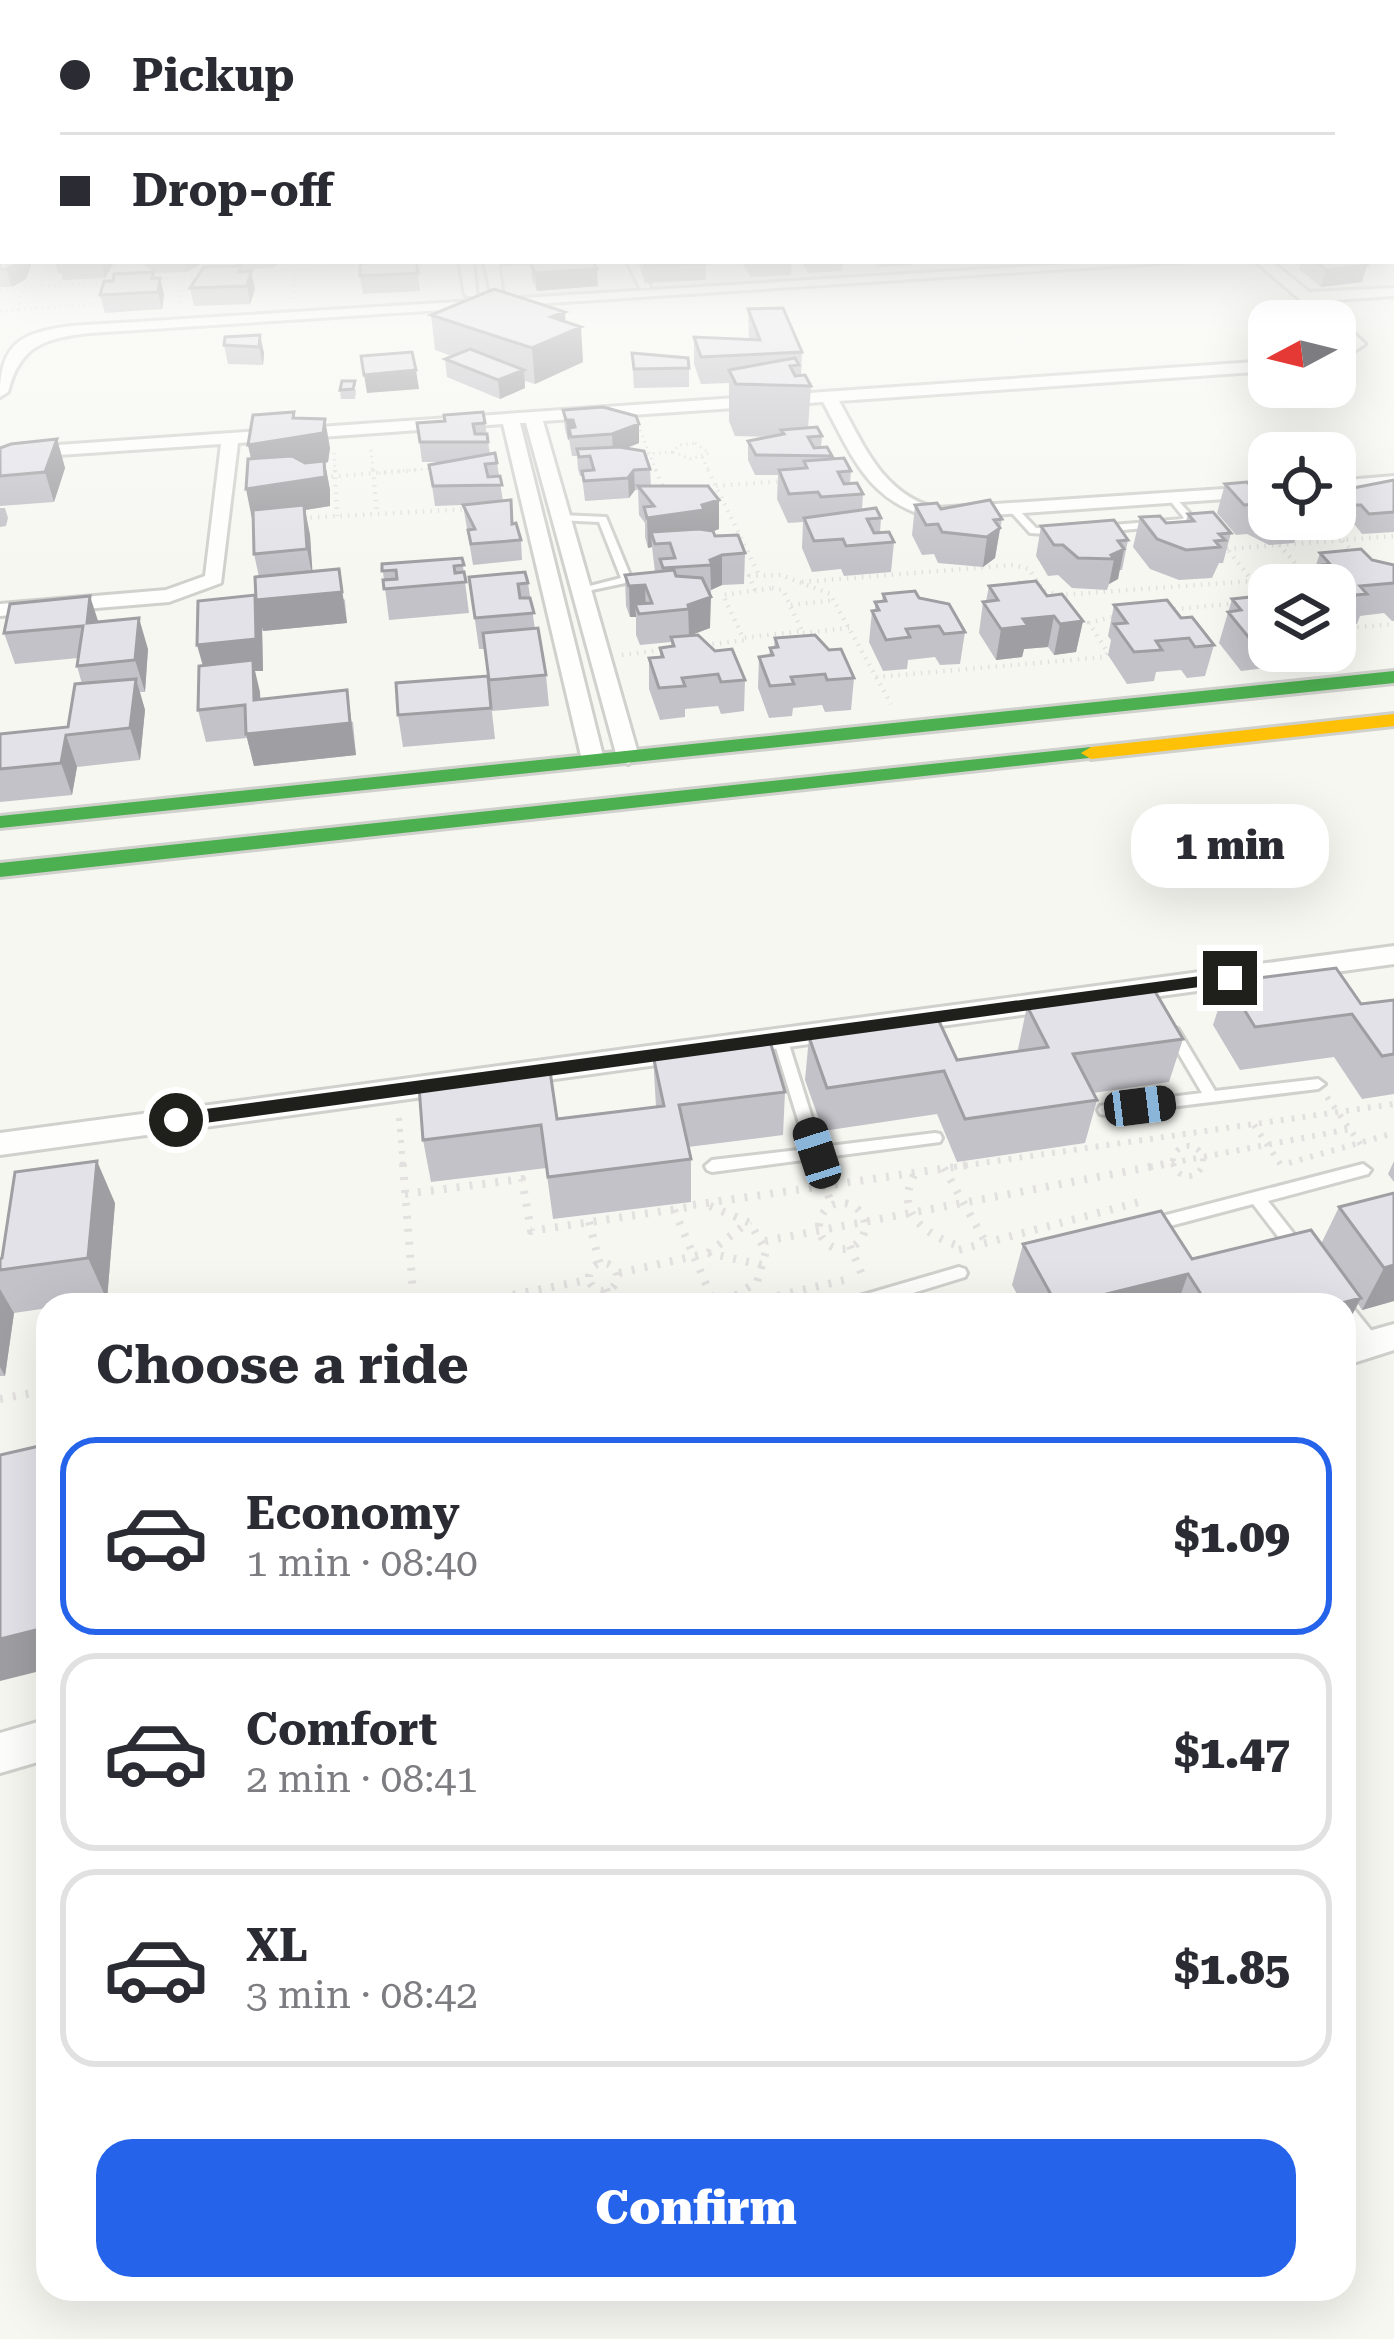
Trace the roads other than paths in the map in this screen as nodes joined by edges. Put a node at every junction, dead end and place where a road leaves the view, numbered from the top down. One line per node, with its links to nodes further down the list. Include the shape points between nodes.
1 (19, 348): 4 (street, via 10,353)
2 (1248, 355): 9 (street)
3 (1248, 367): 5 (street)
4 (0, 392)
5 (829, 397): 6 (street); 15 (street, via 896,504 941,515)
6 (532, 417): 7 (street); 16 (street)
7 (510, 418): 8 (street); 25 (street)
8 (230, 439): 10 (street); 20 (street, via 214,579 169,596)
9 (0, 441)
10 (0, 454)
11 (1394, 481): 12 (street)
12 (1356, 484)
13 (1248, 493): 14 (street)
14 (1173, 498): 15 (street); 17 (lane, via 1185,522)
15 (1014, 510): 18 (lane, via 1033,532)
16 (561, 518): 19 (street); 19 (lane, via 604,519 627,580)
17 (1091, 530)
18 (1068, 531)
19 (582, 591): 24 (street)
20 (0, 610)
21 (1394, 677): 22 (street)
22 (1364, 680): 23 (street); 24 (street)
23 (1394, 714): 28 (street)
24 (628, 757): 25 (street)
25 (592, 760): 26 (street)
26 (71, 814): 27 (street); 28 (street, via 38,845)
27 (0, 822)
28 (54, 865): 29 (street)
29 (0, 870)
30 (1394, 955): 32 (street, via 1153,998)
31 (1169, 1025): 34 (lane)
32 (780, 1038): 37 (street); 38 (lane)
33 (1318, 1084): 34 (lane)
34 (1211, 1097): 35 (lane)
35 (1105, 1110)
36 (935, 1138): 38 (lane)
37 (0, 1144)
38 (817, 1153): 39 (lane)
39 (712, 1166)
40 (1364, 1170): 41 (lane)
41 (1257, 1198): 42 (lane); 43 (lane)
42 (1150, 1225)
43 (1313, 1269)
44 (959, 1273): 46 (lane)
45 (1327, 1287): 47 (lane)
46 (892, 1293)
47 (1332, 1293)
48 (36, 1743): 49 (street)
49 (0, 1754)

